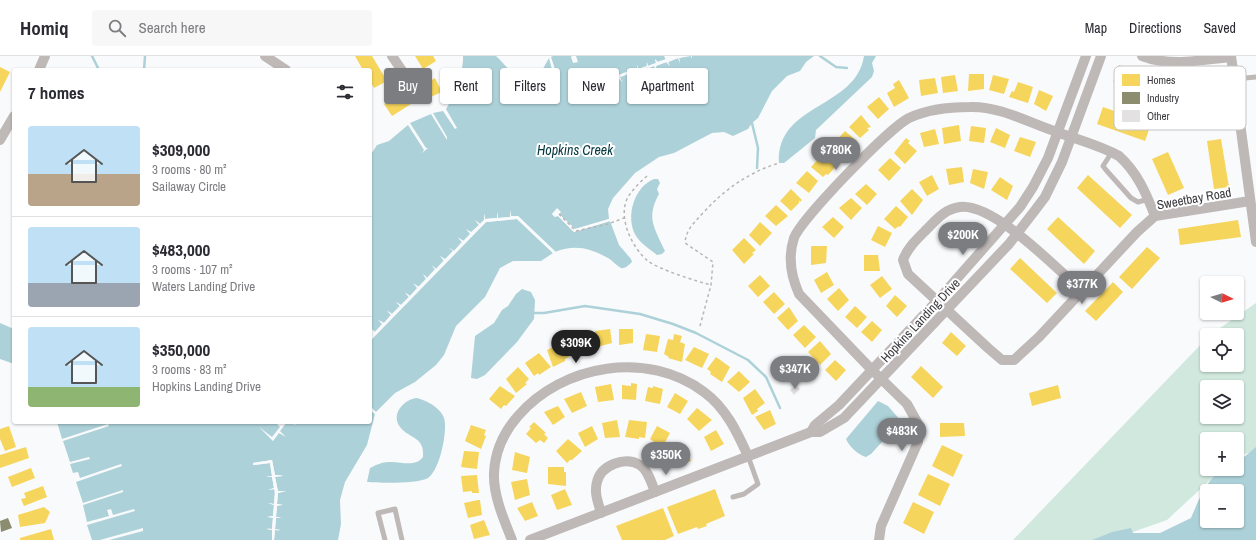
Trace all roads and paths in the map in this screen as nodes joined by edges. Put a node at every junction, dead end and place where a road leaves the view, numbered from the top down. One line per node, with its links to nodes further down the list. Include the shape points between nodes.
1 (45, 56): 9 (street)
2 (265, 56): 10 (street)
3 (392, 56): 11 (street)
4 (1086, 56): 16 (street, Hopkins Landing Drive)
5 (1101, 56): 17 (street, Hopkins Landing Drive)
6 (1142, 56): 7 (street, via 1172,63)
7 (1231, 56): 8 (street)
8 (1232, 66)
9 (40, 68)
10 (283, 68)
11 (400, 68)
12 (1256, 77): 13 (lane)
13 (1246, 78)
14 (12, 119): 18 (street)
15 (1241, 130): 23 (street)
16 (1057, 132): 17 (street); 27 (street, Hopkins Landing Drive, via 1034,187); 35 (street, via 990,108 971,106 924,112 908,119 887,134 805,220 795,237 791,256 794,282 799,294)
17 (1071, 137): 19 (street); 28 (street, Hopkins Landing Drive, via 1045,197)
18 (0, 140)
19 (1112, 152): 22 (street, via 1132,168); 22 (lane, via 1103,166 1106,170 1131,198 1138,202)
20 (779, 163): 30 (path, via 760,169 721,194 686,232 685,242 713,262)
21 (646, 176): 26 (path, via 628,198)
22 (1149, 199): 25 (street)
23 (1250, 201): 25 (street, Sweetbay Road); 29 (street)
24 (559, 214): 26 (path, via 576,231)
25 (1155, 216): 31 (street, Sweetbay Road)
26 (624, 218): 30 (path, via 634,244 649,261)
27 (1005, 225): 28 (street); 32 (street, Hopkins Landing Drive); 32 (street, Sweetbay Road, via 983,211 969,208 952,209 940,216 912,245 903,260 908,274)
28 (1017, 234): 31 (street); 33 (street, Hopkins Landing Drive)
29 (1256, 242)
30 (711, 285): 34 (path)
31 (1081, 290): 33 (street, Sweetbay Road, via 1014,360 1002,360)
32 (938, 300): 33 (street, Sweetbay Road); 35 (street, Hopkins Landing Drive)
33 (948, 309): 36 (street, Hopkins Landing Drive)
34 (700, 326)
35 (871, 369): 36 (street); 37 (street, Hopkins Landing Drive)
36 (882, 379): 37 (street, Hopkins Landing Drive, via 844,418 820,432); 46 (street, via 907,404 914,414 919,431 914,453 881,526)
37 (811, 432): 38 (street, Hopkins Landing Drive)
38 (748, 456): 39 (street, Hopkins Landing Drive); 40 (lane, via 758,484 744,494); 44 (street, via 732,422 720,406 705,392 687,381 665,372 645,368 621,368 581,374 542,393 509,426 502,440 494,474 496,492)
39 (655, 492): 41 (street, Hopkins Landing Drive); 41 (street, via 640,465 614,463 600,474 597,482 597,499)
40 (733, 497)
41 (601, 512): 45 (street, Hopkins Landing Drive)
42 (385, 540): 43 (lane, via 378,513 394,509)
43 (402, 540)
44 (512, 540)
45 (530, 540)
46 (879, 540)

